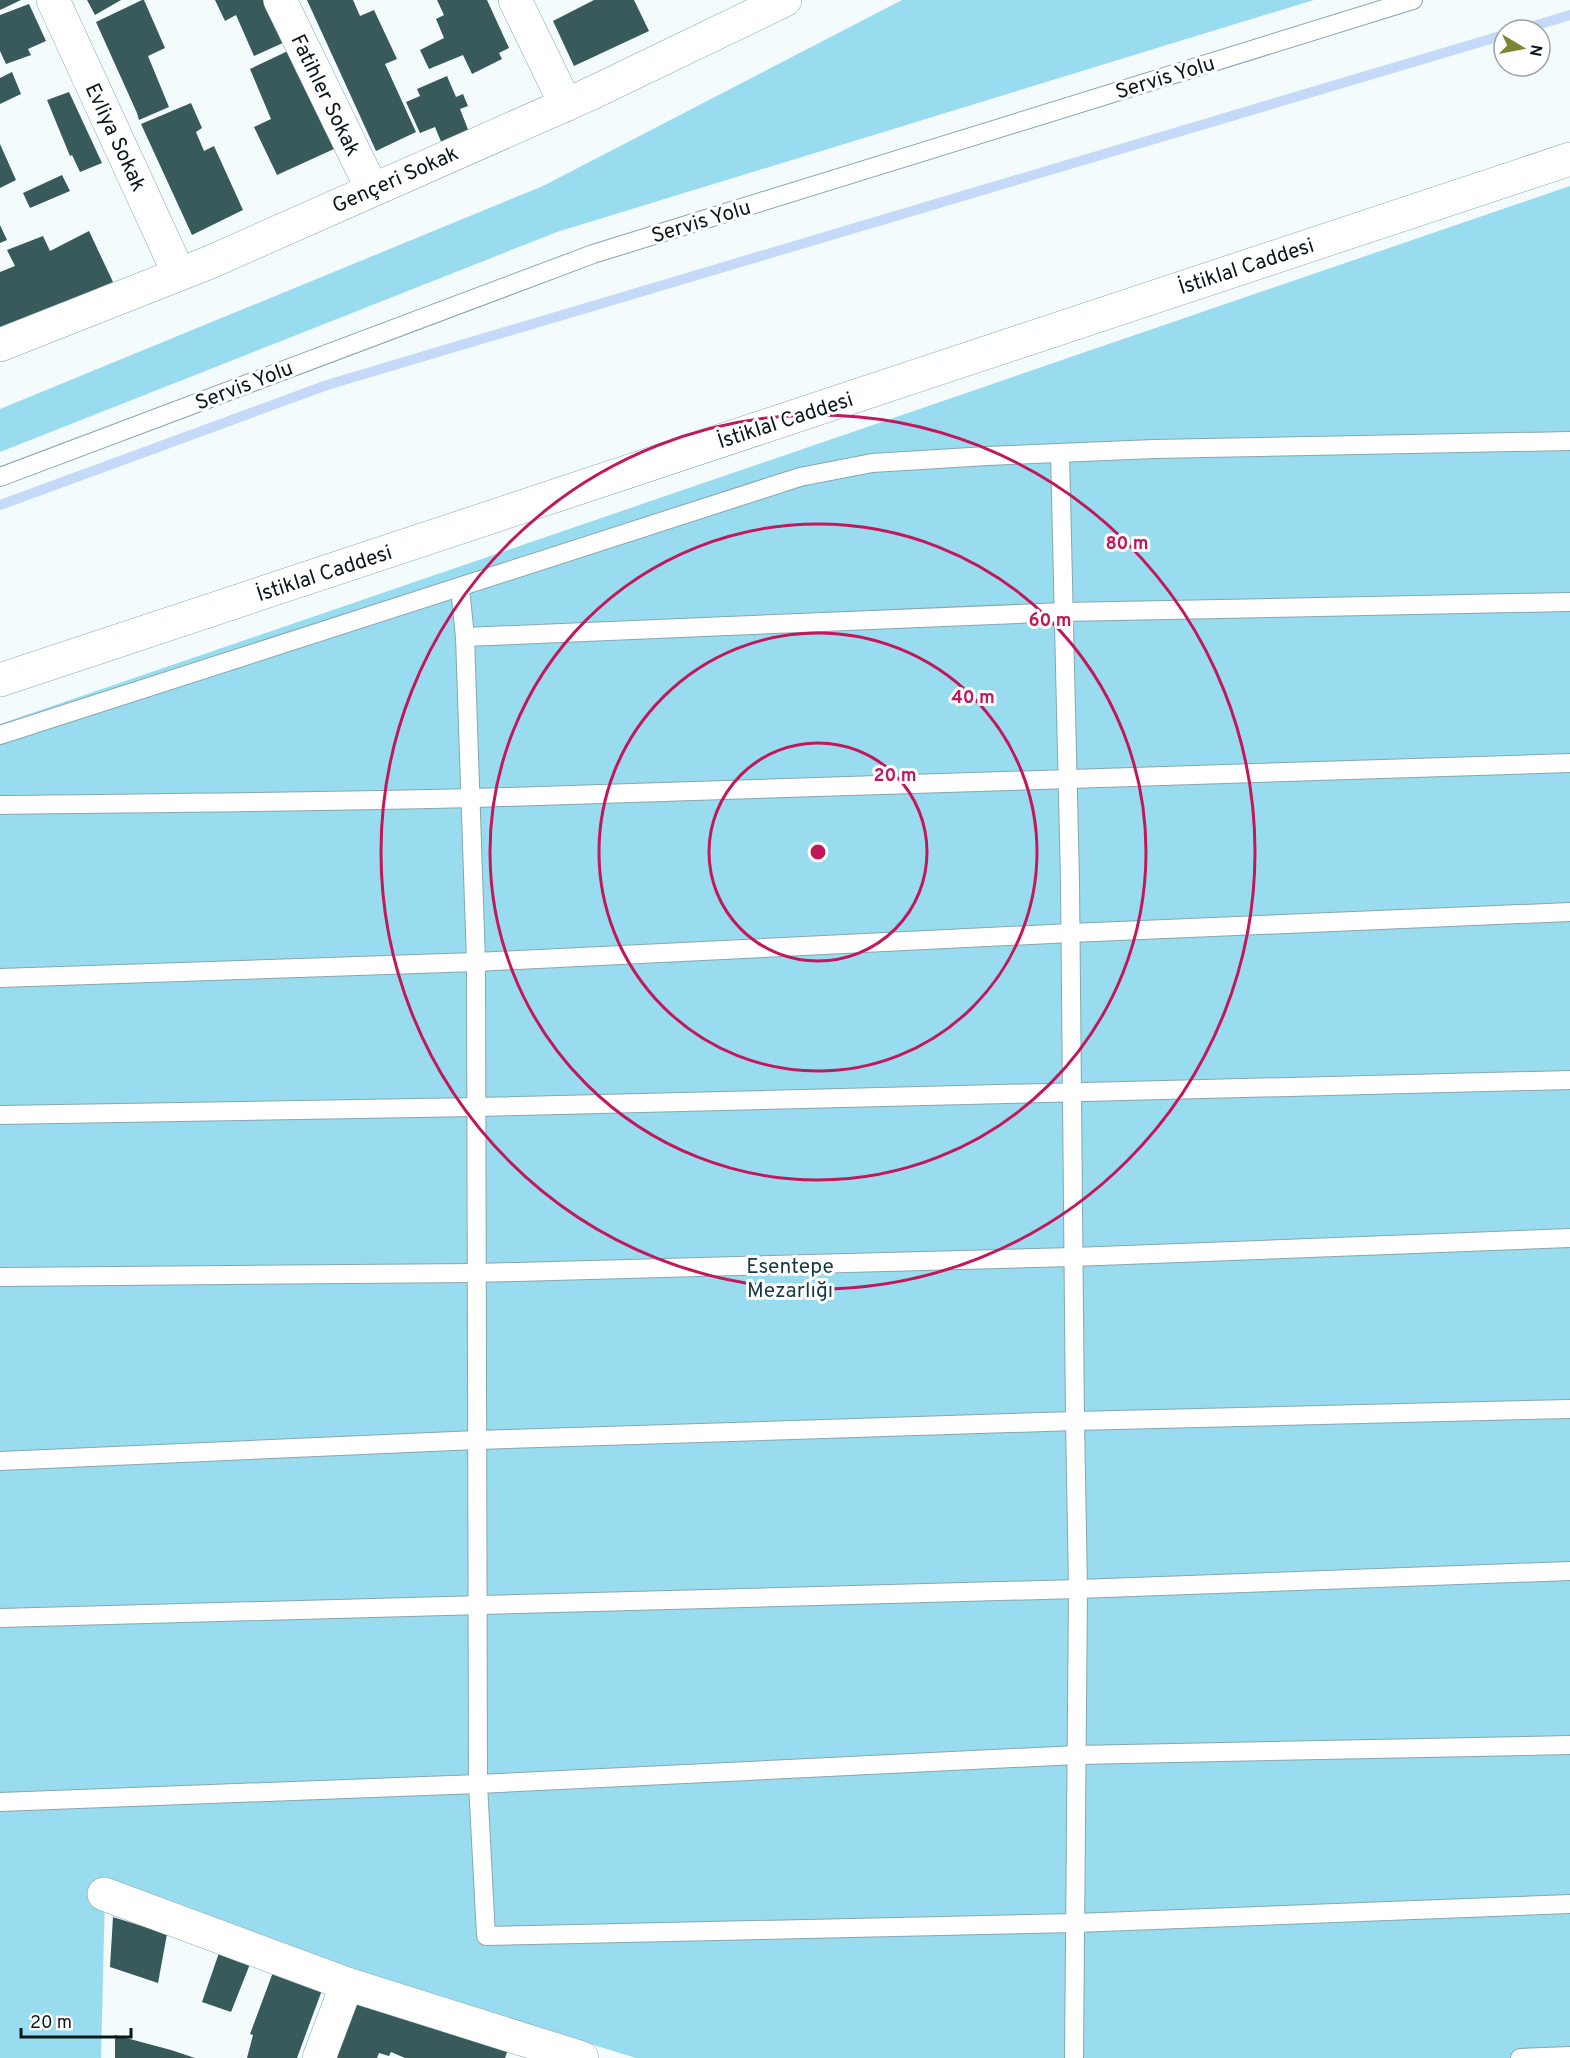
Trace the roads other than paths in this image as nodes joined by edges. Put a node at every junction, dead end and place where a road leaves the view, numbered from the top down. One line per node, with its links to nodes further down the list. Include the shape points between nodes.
1 (53, 0): 10 (street, Evliya Sokak)
2 (280, 0): 9 (street, Fatihler Sokak)
3 (515, 0): 7 (street)
4 (784, 0): 6 (street, Gençeri Sokak)
5 (1413, 0): 14 (lane, Servis Yolu, via 592,254)
6 (743, 9): 7 (street, Gençeri Sokak)
7 (566, 105): 9 (street, Gençeri Sokak)
8 (1570, 159): 19 (street, İstiklal Caddesi)
9 (372, 189): 10 (street, Gençeri Sokak)
10 (179, 274): 11 (street, Gençeri Sokak)
11 (0, 345)
12 (1570, 441): 13 (lane)
13 (1060, 453): 15 (lane, via 872,463 800,477); 17 (lane)
14 (0, 477)
15 (460, 588): 18 (lane); 20 (lane)
16 (1570, 602): 17 (lane)
17 (1063, 612): 18 (lane); 22 (lane)
18 (465, 637): 23 (lane)
19 (0, 680)
20 (0, 735)
21 (1570, 763): 22 (lane)
22 (1067, 778): 23 (lane); 26 (lane)
23 (470, 798): 24 (lane); 27 (lane)
24 (0, 805)
25 (1570, 912): 26 (lane)
26 (1071, 933): 27 (lane); 30 (lane)
27 (476, 962): 28 (lane); 31 (lane)
28 (0, 978)
29 (1570, 1080): 30 (lane)
30 (1072, 1092): 31 (lane); 34 (lane)
31 (476, 1107): 32 (lane); 35 (lane)
32 (0, 1115)
33 (1570, 1238): 34 (lane)
34 (1073, 1257): 35 (lane); 38 (lane)
35 (476, 1273): 36 (lane); 39 (lane)
36 (0, 1277)
37 (1570, 1410): 38 (lane)
38 (1075, 1421): 39 (lane); 42 (lane)
39 (477, 1440): 40 (lane); 43 (lane)
40 (0, 1461)
41 (1570, 1571): 42 (lane)
42 (1078, 1589): 43 (lane); 46 (lane)
43 (477, 1604): 44 (lane); 47 (lane)
44 (0, 1618)
45 (1570, 1745): 46 (lane)
46 (1077, 1755): 47 (lane); 51 (lane)
47 (478, 1784): 48 (lane); 51 (lane, via 486,1936)
48 (0, 1802)
49 (104, 1894): 52 (street)
50 (1570, 1904): 51 (lane)
51 (1076, 1923): 56 (lane)
52 (347, 1984): 54 (street); 55 (street)
53 (1570, 2056): 57 (lane)
54 (319, 2058)
55 (582, 2058)
56 (1074, 2058)
57 (1520, 2058)

